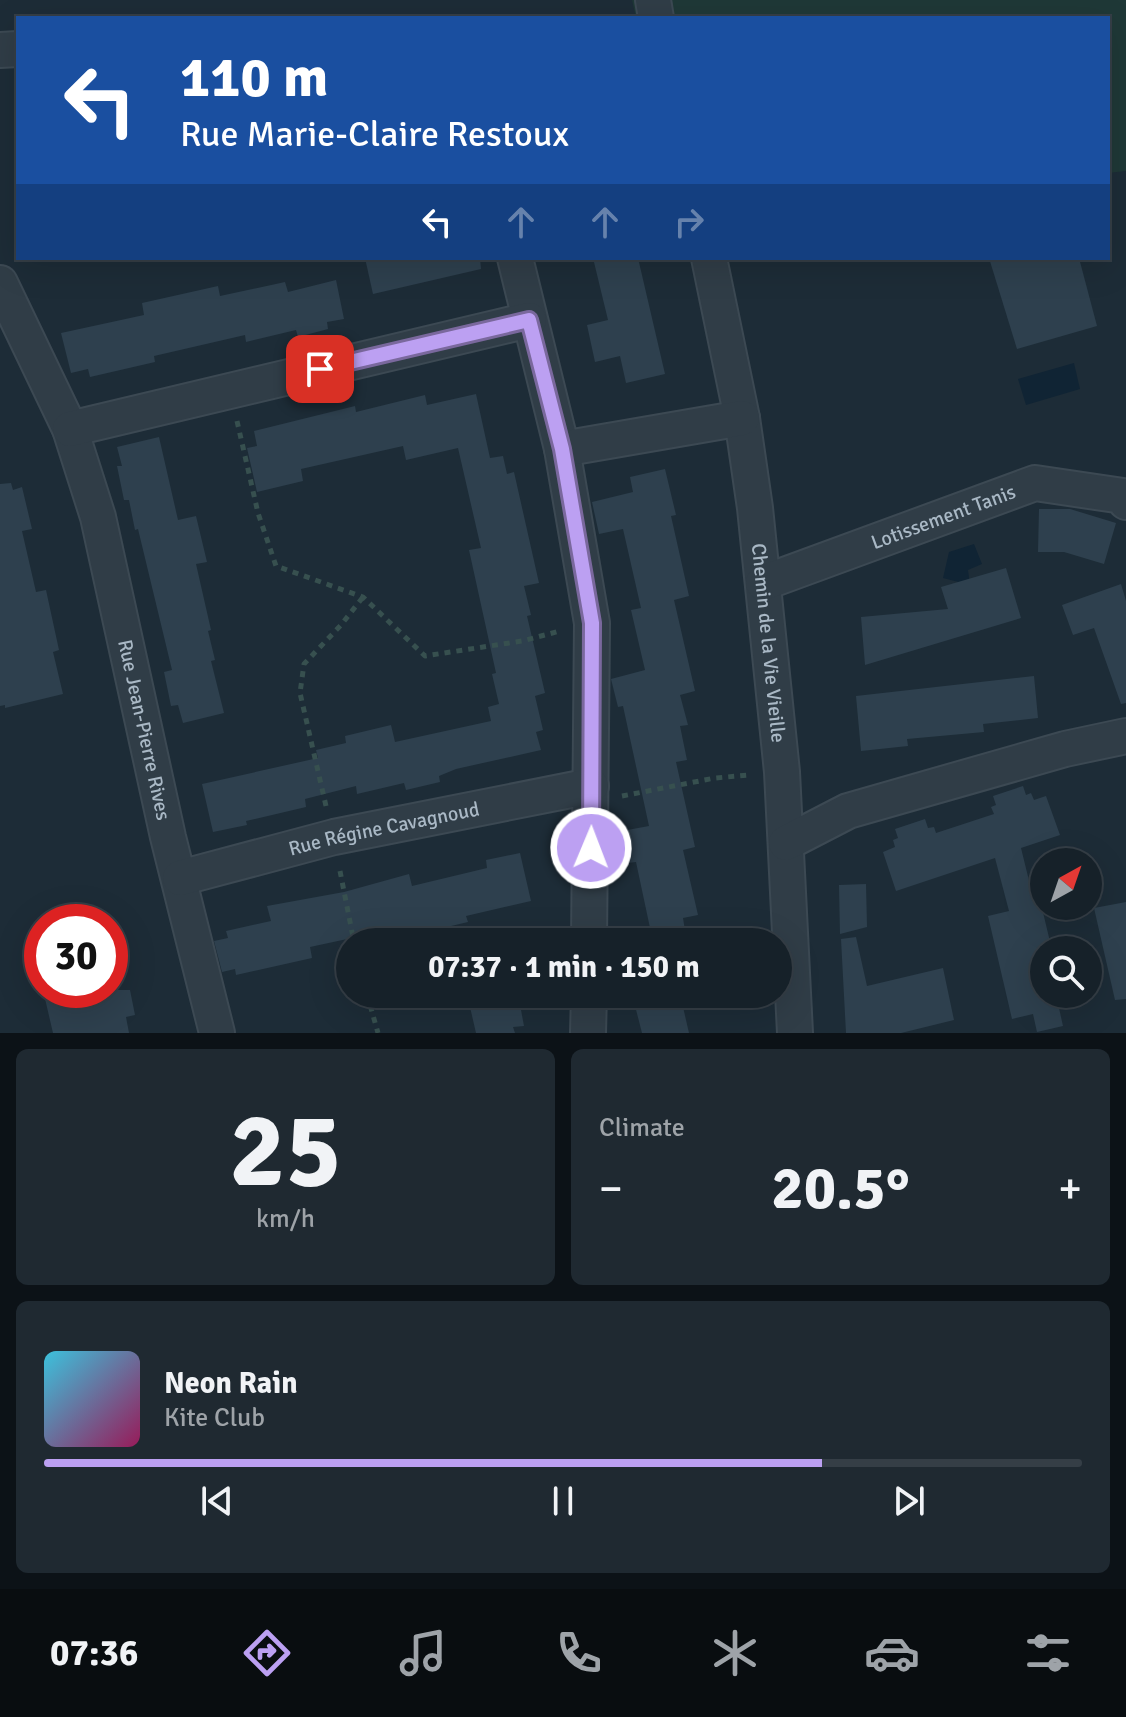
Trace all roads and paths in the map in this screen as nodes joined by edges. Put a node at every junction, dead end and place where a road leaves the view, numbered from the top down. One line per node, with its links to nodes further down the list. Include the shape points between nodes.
1 (515, 260): 4 (street)
2 (709, 260): 6 (street, Chemin de la Vie Vieille)
3 (0, 283): 7 (street, Rue Jean-Pierre Rives)
4 (529, 320): 5 (street); 8 (street)
5 (230, 389): 7 (street); 11 (path, via 258,513 276,566)
6 (742, 418): 8 (street); 10 (street, Chemin de la Vie Vieille)
7 (70, 429): 18 (street, Rue Jean-Pierre Rives, via 98,517)
8 (562, 449): 12 (street)
9 (1126, 502): 10 (street, Lotissement Tanis, via 1123,496 1035,483)
10 (763, 583): 14 (street, Chemin de la Vie Vieille)
11 (363, 597): 12 (path, via 425,656 522,641); 16 (path, via 304,664 300,693)
12 (592, 623): 15 (street)
13 (1126, 736): 17 (street, via 848,811)
14 (782, 772): 15 (path, via 609,797); 17 (street, Chemin de la Vie Vieille)
15 (591, 786): 16 (street, Rue Régine Cavagnoud); 20 (street)
16 (334, 837): 18 (street, Rue Régine Cavagnoud); 19 (path)
17 (786, 843): 26 (street, Chemin de la Vie Vieille)
18 (180, 878): 23 (street, Rue Jean-Pierre Rives)
19 (351, 928)
20 (589, 928)
21 (371, 1008): 24 (path)
22 (589, 1008): 25 (street)
23 (217, 1033)
24 (378, 1033)
25 (588, 1033)
26 (795, 1033)

